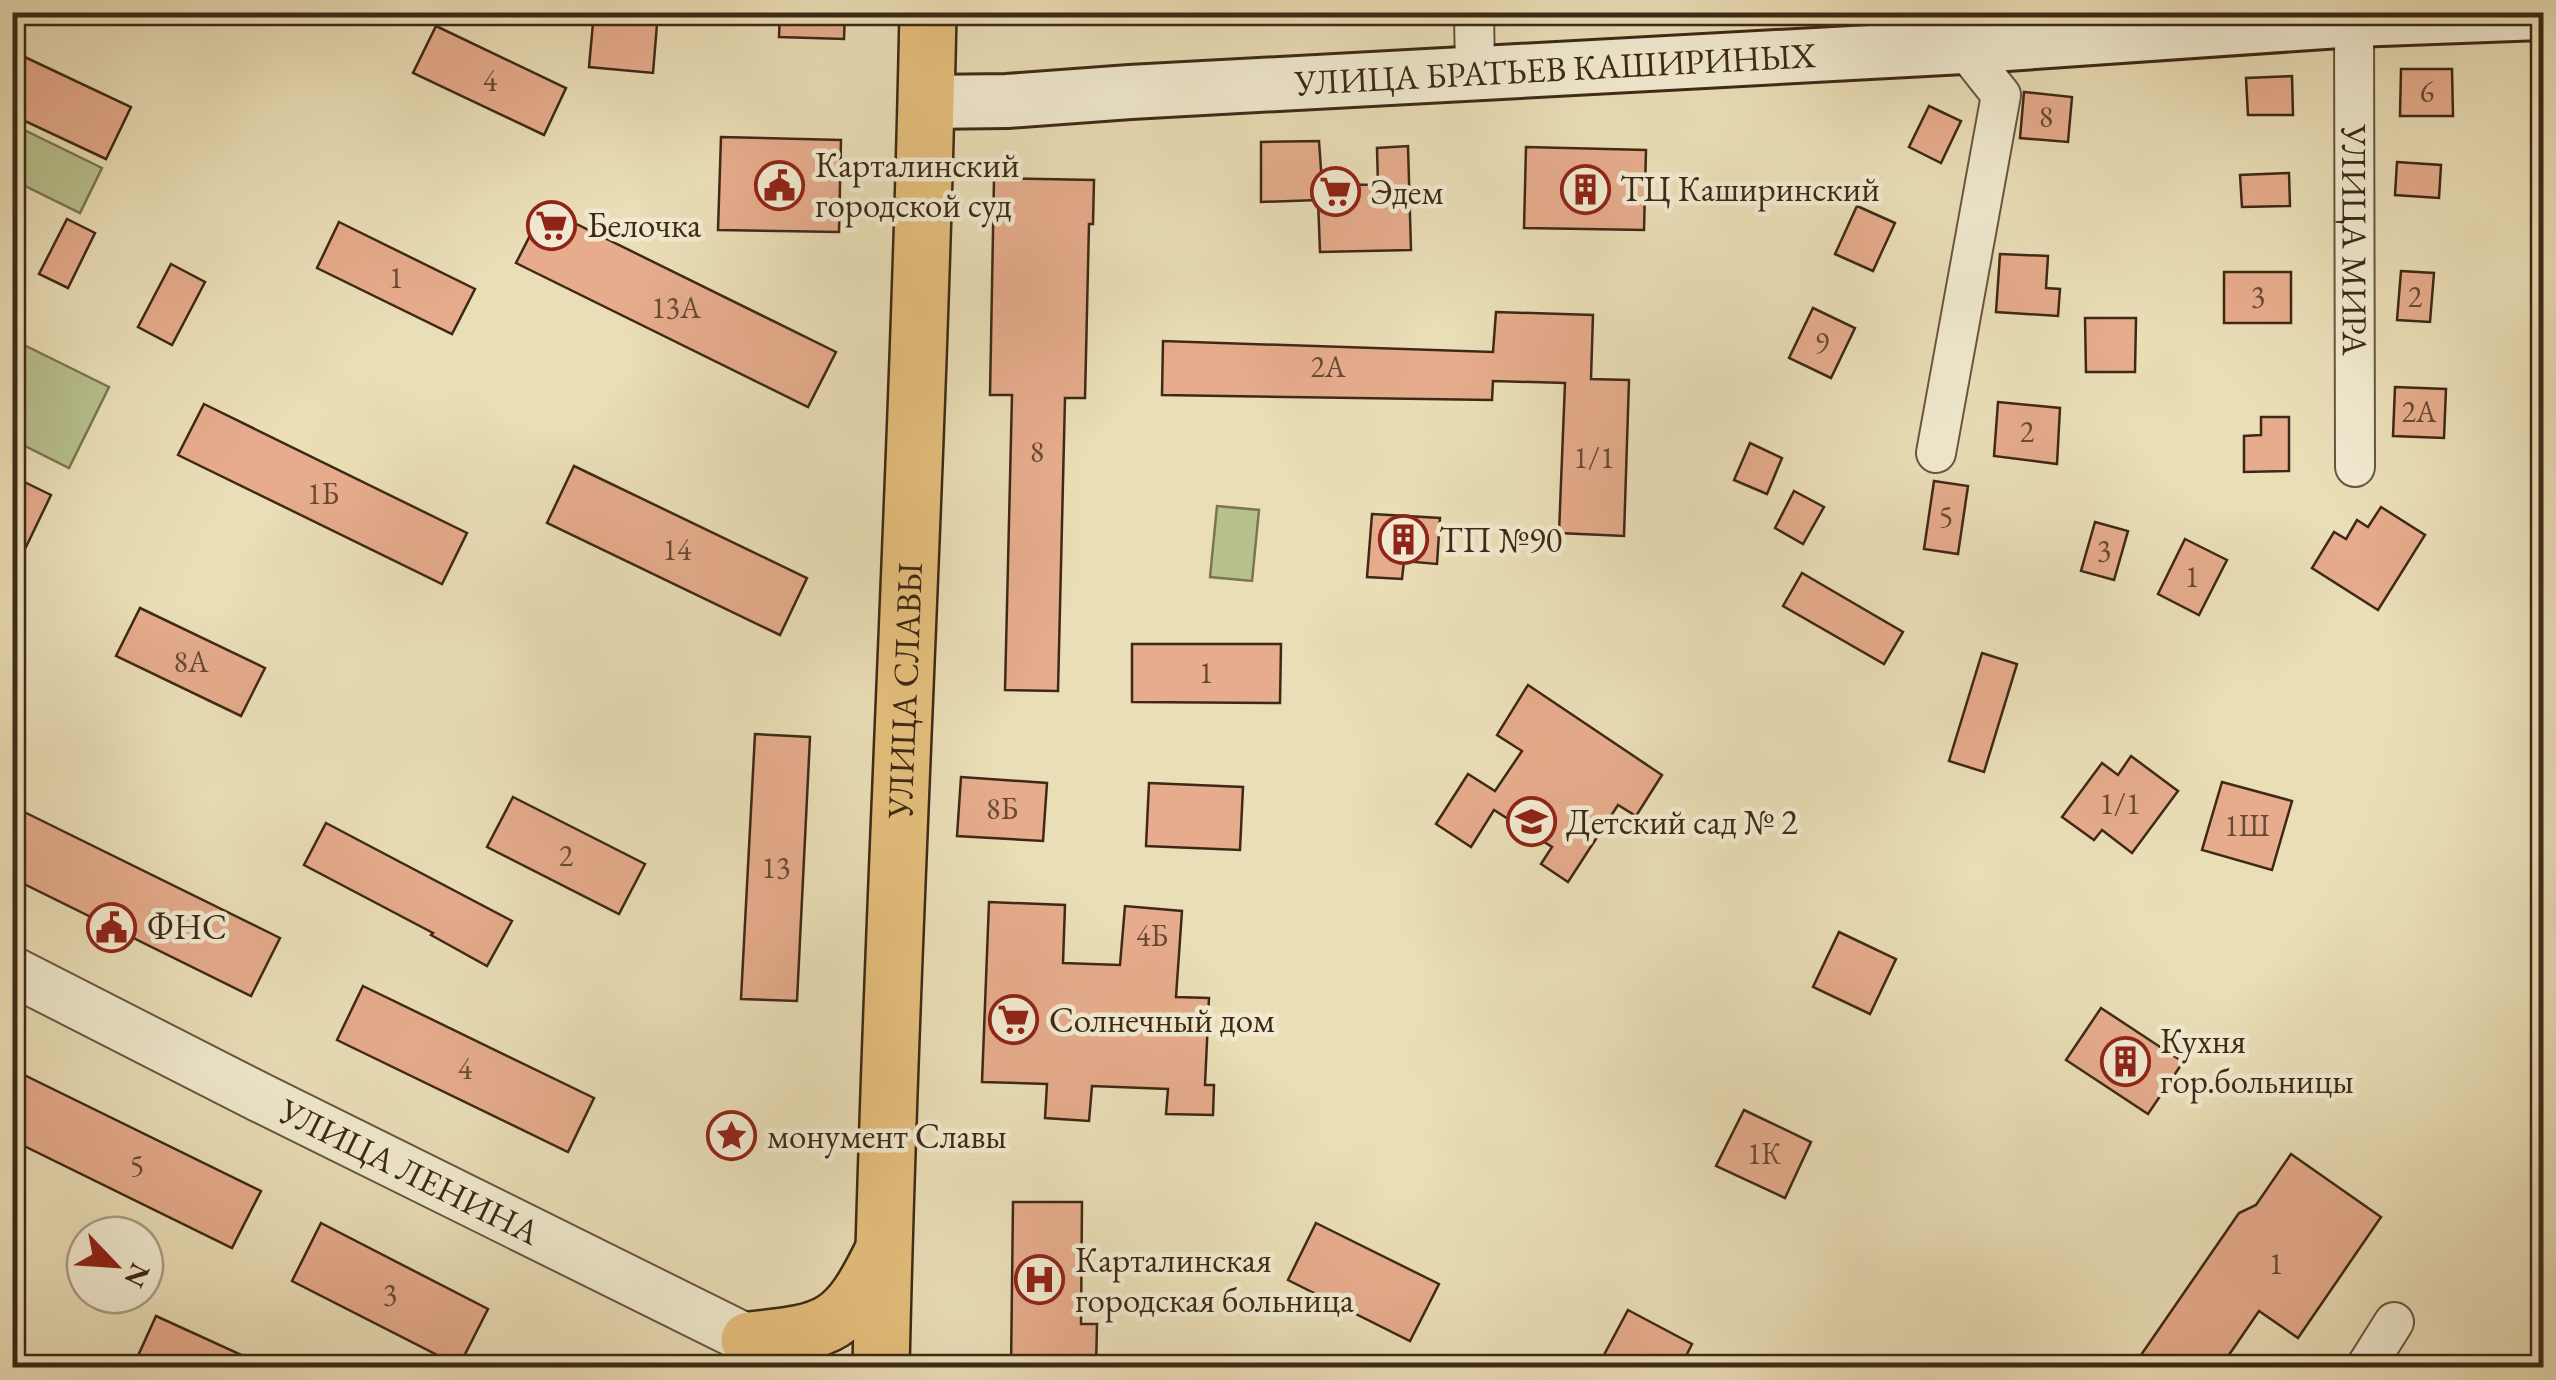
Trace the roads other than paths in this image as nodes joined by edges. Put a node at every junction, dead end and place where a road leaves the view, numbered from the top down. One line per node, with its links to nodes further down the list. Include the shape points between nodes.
1 (928, 12): 7 (main road, УЛИЦА СЛАВЫ)
2 (1474, 12): 6 (street)
3 (2544, 13): 4 (main road, УЛИЦА БРАТЬЕВ КАШИРИНЫХ)
4 (2354, 16): 5 (main road, УЛИЦА БРАТЬЕВ КАШИРИНЫХ); 9 (street, УЛИЦА МИРА)
5 (1963, 30): 6 (main road, УЛИЦА БРАТЬЕВ КАШИРИНЫХ); 8 (street, via 2002,95)
6 (1476, 74): 7 (main road, УЛИЦА БРАТЬЕВ КАШИРИНЫХ)
7 (926, 102): 11 (main road, УЛИЦА СЛАВЫ)
8 (1936, 453)
9 (2354, 467)
10 (12, 971): 13 (street, УЛИЦА ЛЕНИНА)
11 (884, 1248): 13 (main road, via 842,1316 806,1334); 15 (main road, УЛИЦА СЛАВЫ)
12 (2394, 1322): 16 (street)
13 (749, 1340): 14 (street, УЛИЦА ЛЕНИНА)
14 (806, 1368)
15 (881, 1368)
16 (2364, 1368)

